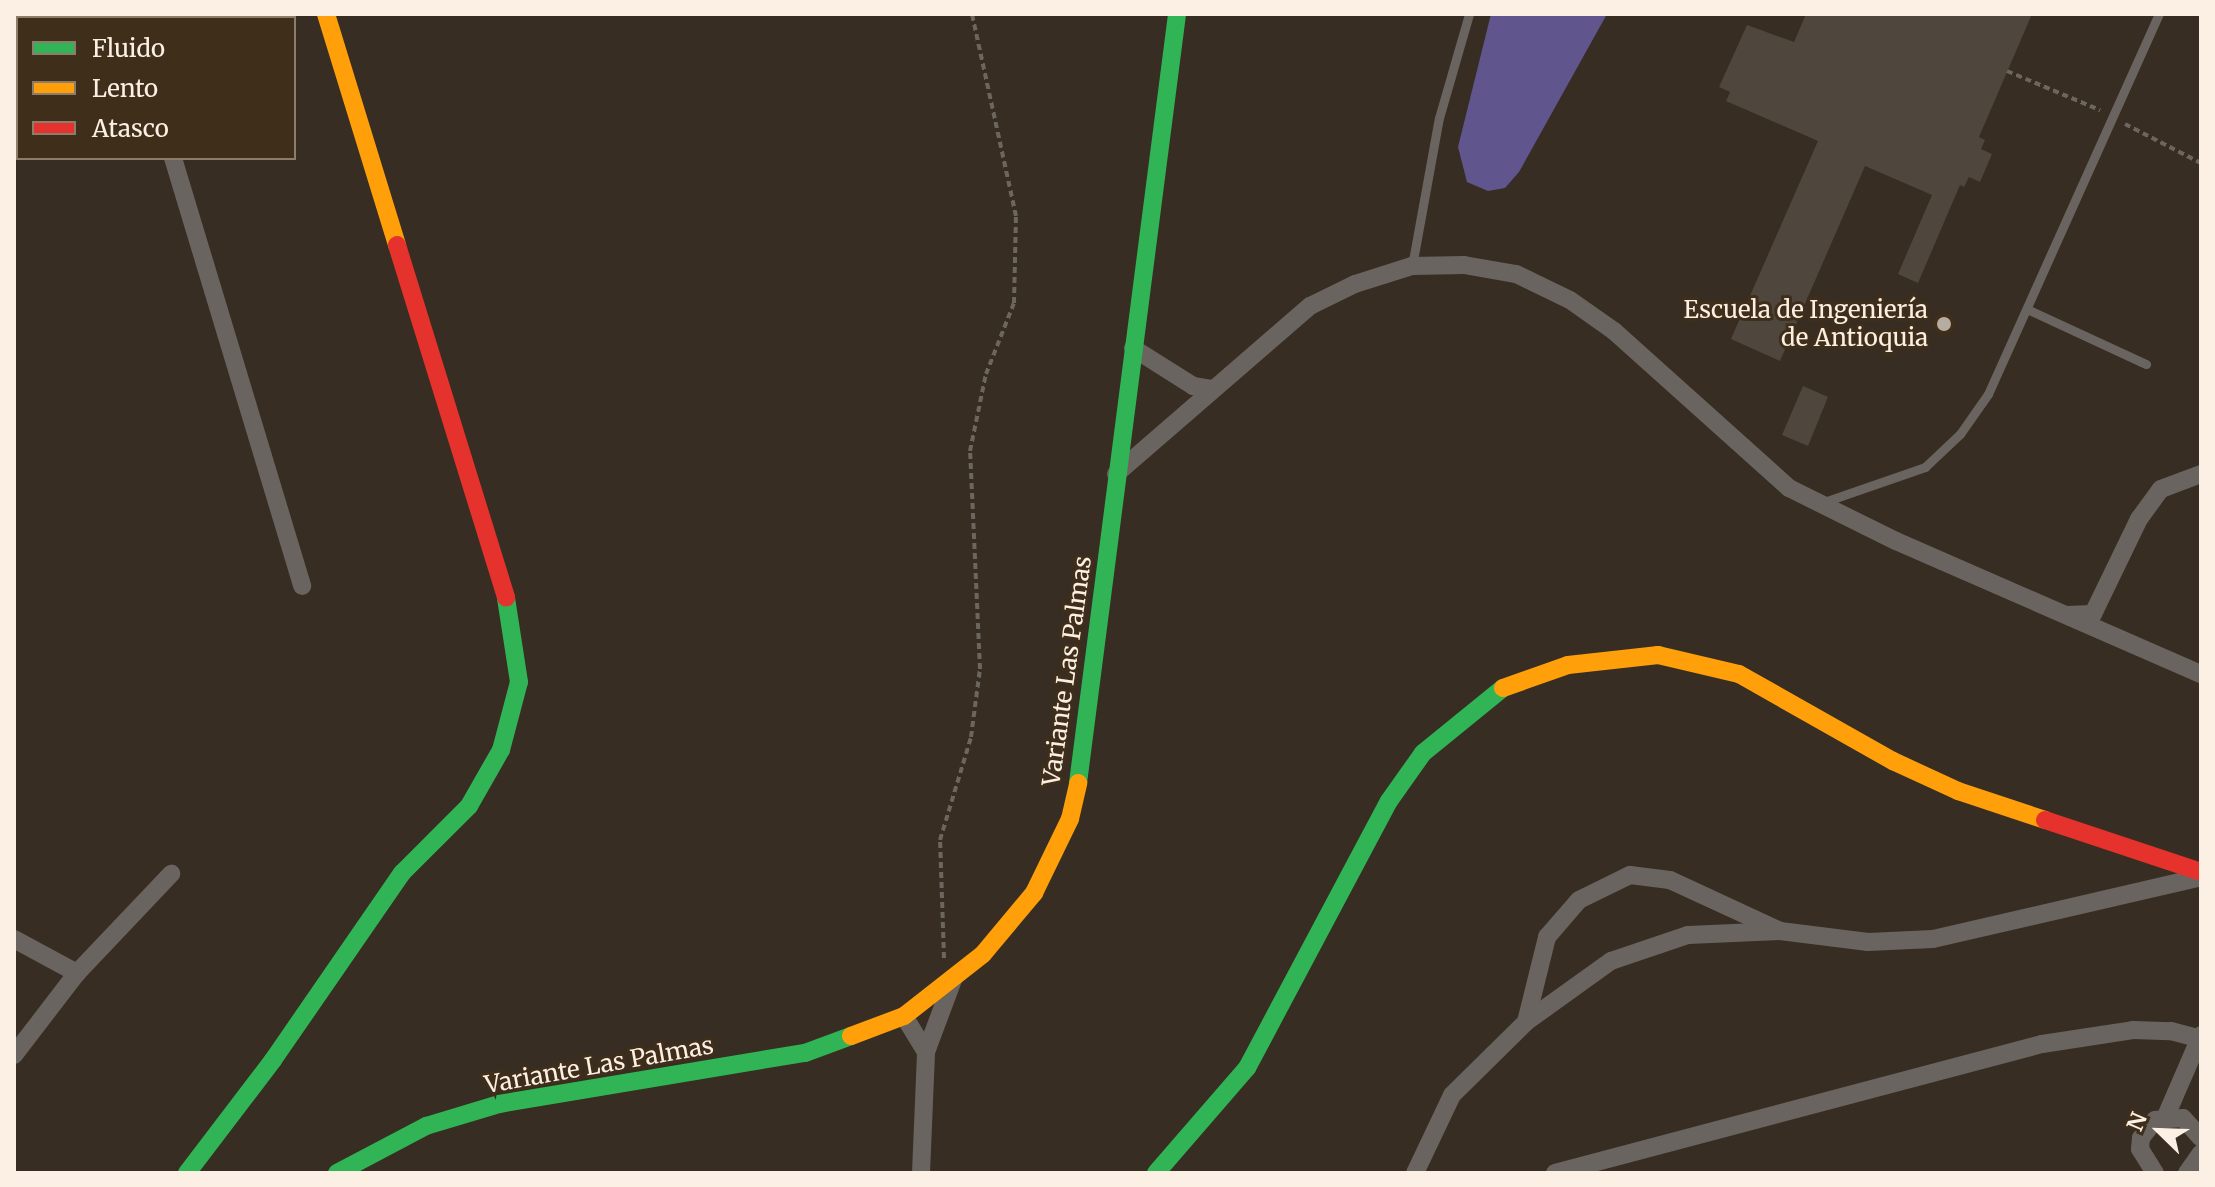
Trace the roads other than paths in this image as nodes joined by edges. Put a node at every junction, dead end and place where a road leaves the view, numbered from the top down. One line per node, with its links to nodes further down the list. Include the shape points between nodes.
1 (326, 14): 32 (street, via 501,580 514,628 519,682 501,750 469,806 402,873 273,1060)
2 (1177, 14): 8 (street, Variante Las Palmas)
3 (1469, 14): 6 (lane, via 1439,118)
4 (2159, 14): 7 (lane)
5 (174, 160): 14 (street)
6 (1412, 266): 10 (street, via 1355,284 1310,306); 13 (street, via 1464,265 1516,274 1570,300 1614,331 1744,453)
7 (2029, 310): 9 (lane); 13 (lane, via 1988,394 1960,434 1925,467)
8 (1133, 348): 10 (street, via 1193,386); 11 (street, Variante Las Palmas)
9 (2146, 364)
10 (1213, 389): 11 (street)
11 (1116, 474): 22 (street, Variante Las Palmas, via 1086,748 1070,819 1034,893 983,954)
12 (2201, 474): 15 (street, via 2161,489 2139,519 2093,614)
13 (1820, 504): 15 (street)
14 (302, 586)
15 (2060, 615): 16 (street)
16 (2201, 674)
17 (171, 874): 21 (street)
18 (2201, 874): 19 (street, via 1933,939 1868,942); 35 (street, via 1958,791 1893,761 1739,674 1658,655 1568,665 1500,689 1423,753 1389,801 1247,1068)
19 (1780, 931): 24 (street, via 1688,935 1611,961); 24 (street, via 1670,880 1630,875 1579,900 1547,937)
20 (14, 939): 21 (street)
21 (77, 973): 27 (street)
22 (949, 980): 23 (street, Variante Las Palmas); 26 (street)
23 (904, 1016): 26 (street); 33 (street, Variante Las Palmas, via 805,1053 499,1104 426,1126)
24 (1526, 1022): 36 (street, via 1452,1095)
25 (2201, 1038): 28 (street); 37 (street, via 2133,1030 2042,1044)
26 (926, 1052): 34 (street)
27 (14, 1055)
28 (2166, 1116): 29 (street); 31 (street, via 2155,1120 2141,1138 2140,1149)
29 (2199, 1128)
30 (2201, 1153): 38 (street)
31 (2151, 1172)
32 (187, 1173)
33 (337, 1173)
34 (921, 1173)
35 (1156, 1173)
36 (1415, 1173)
37 (1555, 1173)
38 (2187, 1173)

